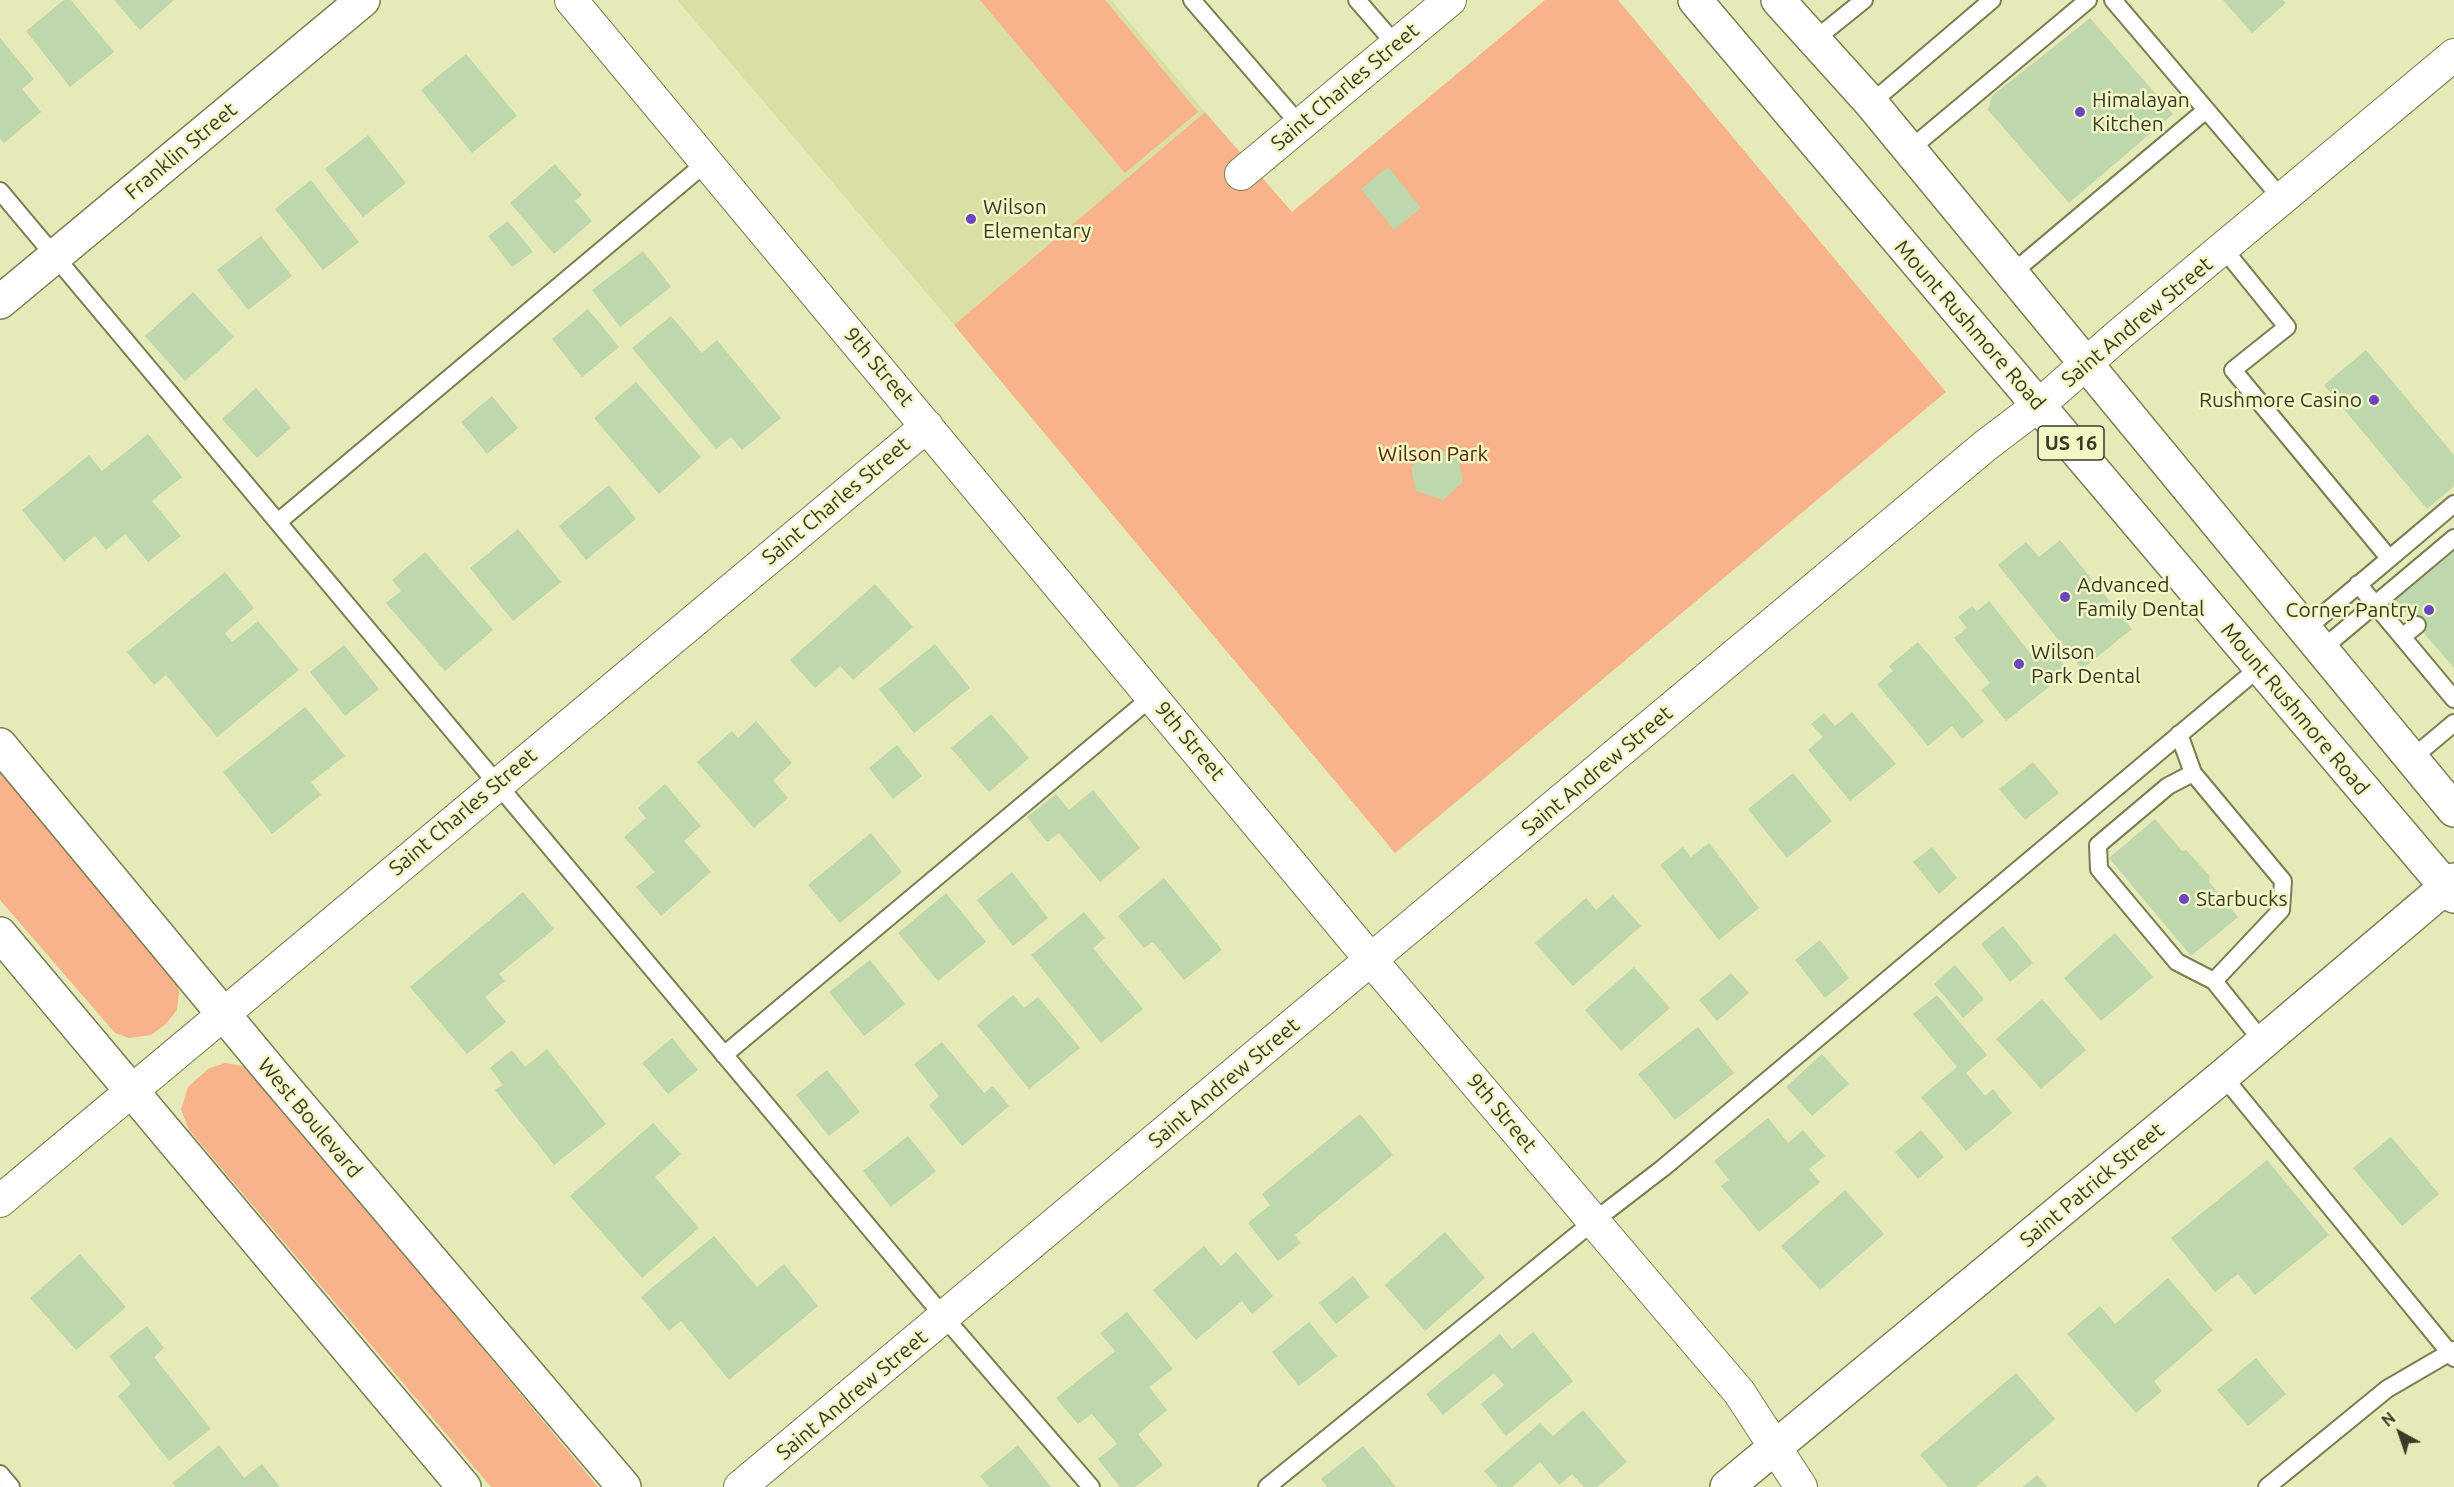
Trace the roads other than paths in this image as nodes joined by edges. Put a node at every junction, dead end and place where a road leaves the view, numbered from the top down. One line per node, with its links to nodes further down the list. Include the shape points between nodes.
1 (363, 0): 24 (main road, Franklin Street)
2 (571, 0): 19 (street, 9th Street)
3 (1192, 0): 17 (lane)
4 (1357, 0): 13 (lane)
5 (1450, 0): 13 (street, Saint Charles Street)
6 (1695, 0): 28 (main road, Mount Rushmore Road / US 16)
7 (1778, 0): 12 (main road, US 16)
8 (1864, 0): 12 (lane)
9 (1992, 0): 15 (lane)
10 (2088, 0): 18 (lane)
11 (2113, 0): 16 (lane)
12 (1813, 41): 15 (main road, US 16)
13 (1396, 45): 17 (street, Saint Charles Street)
14 (2454, 55): 22 (street, Saint Andrew Street)
15 (1871, 103): 18 (main road, US 16)
16 (2206, 110): 22 (lane); 25 (lane)
17 (1300, 125): 20 (street, Saint Charles Street)
18 (1909, 150): 25 (main road, US 16)
19 (708, 162): 29 (street, 9th Street); 31 (lane)
20 (1240, 174)
21 (0, 191): 24 (lane)
22 (2282, 198): 23 (street, Saint Andrew Street)
23 (2223, 248): 27 (street, Saint Andrew Street); 33 (lane, via 2287,327 2233,370)
24 (55, 256): 26 (main road, Franklin Street); 31 (lane)
25 (2011, 274): 27 (main road, US 16)
26 (0, 302)
27 (2087, 363): 28 (street, Saint Andrew Street); 38 (main road, US 16)
28 (2039, 405): 39 (main road, Mount Rushmore Road / US 16); 51 (street, Saint Andrew Street)
29 (927, 426): 40 (street, 9th Street); 47 (street, Saint Charles Street)
30 (2454, 504): 33 (lane)
31 (278, 522): 47 (lane)
32 (2454, 538): 35 (lane)
33 (2389, 558): 34 (lane)
34 (2358, 584): 35 (lane); 38 (lane)
35 (2374, 603): 37 (lane); 38 (lane)
36 (2417, 625): 37 (lane)
37 (2402, 637): 41 (lane)
38 (2314, 639): 45 (main road, US 16)
39 (2260, 667): 43 (lane); 49 (main road, Mount Rushmore Road / US 16)
40 (1153, 696): 51 (street, 9th Street); 55 (lane)
41 (2454, 699)
42 (2454, 723): 45 (lane)
43 (2179, 734): 46 (lane); 59 (lane, via 1663,1168)
44 (0, 745): 53 (main road, West Boulevard)
45 (2411, 759): 48 (main road, US 16)
46 (2193, 773): 52 (lane, via 2283,881 2281,910); 52 (lane, via 2168,786 2098,845 2099,869 2177,963)
47 (496, 784): 53 (street, Saint Charles Street); 55 (lane)
48 (2454, 810)
49 (2451, 888): 54 (main road, Saint Patrick Street)
50 (0, 934): 57 (main road)
51 (1371, 960): 59 (street, 9th Street); 60 (street, Saint Andrew Street)
52 (2214, 981): 54 (lane)
53 (222, 1014): 57 (street, Saint Charles Street); 66 (main road, West Boulevard)
54 (2263, 1042): 56 (main road, Saint Patrick Street)
55 (724, 1056): 60 (lane)
56 (2223, 1076): 61 (lane); 62 (main road, Saint Patrick Street)
57 (131, 1090): 58 (street, Saint Charles Street); 65 (main road)
58 (0, 1201)
59 (1594, 1221): 62 (street, 9th Street, via 1739,1392); 69 (lane)
60 (945, 1318): 67 (street, Saint Andrew Street); 68 (lane)
61 (2452, 1353): 72 (lane, via 2386,1389)
62 (1776, 1447): 70 (main road, Saint Patrick Street); 71 (street, 9th Street)
63 (0, 1474): 64 (lane)
64 (10, 1487)
65 (464, 1487)
66 (624, 1487)
67 (740, 1487)
68 (1091, 1487)
69 (1267, 1487)
70 (1727, 1487)
71 (1801, 1487)
72 (2267, 1487)

